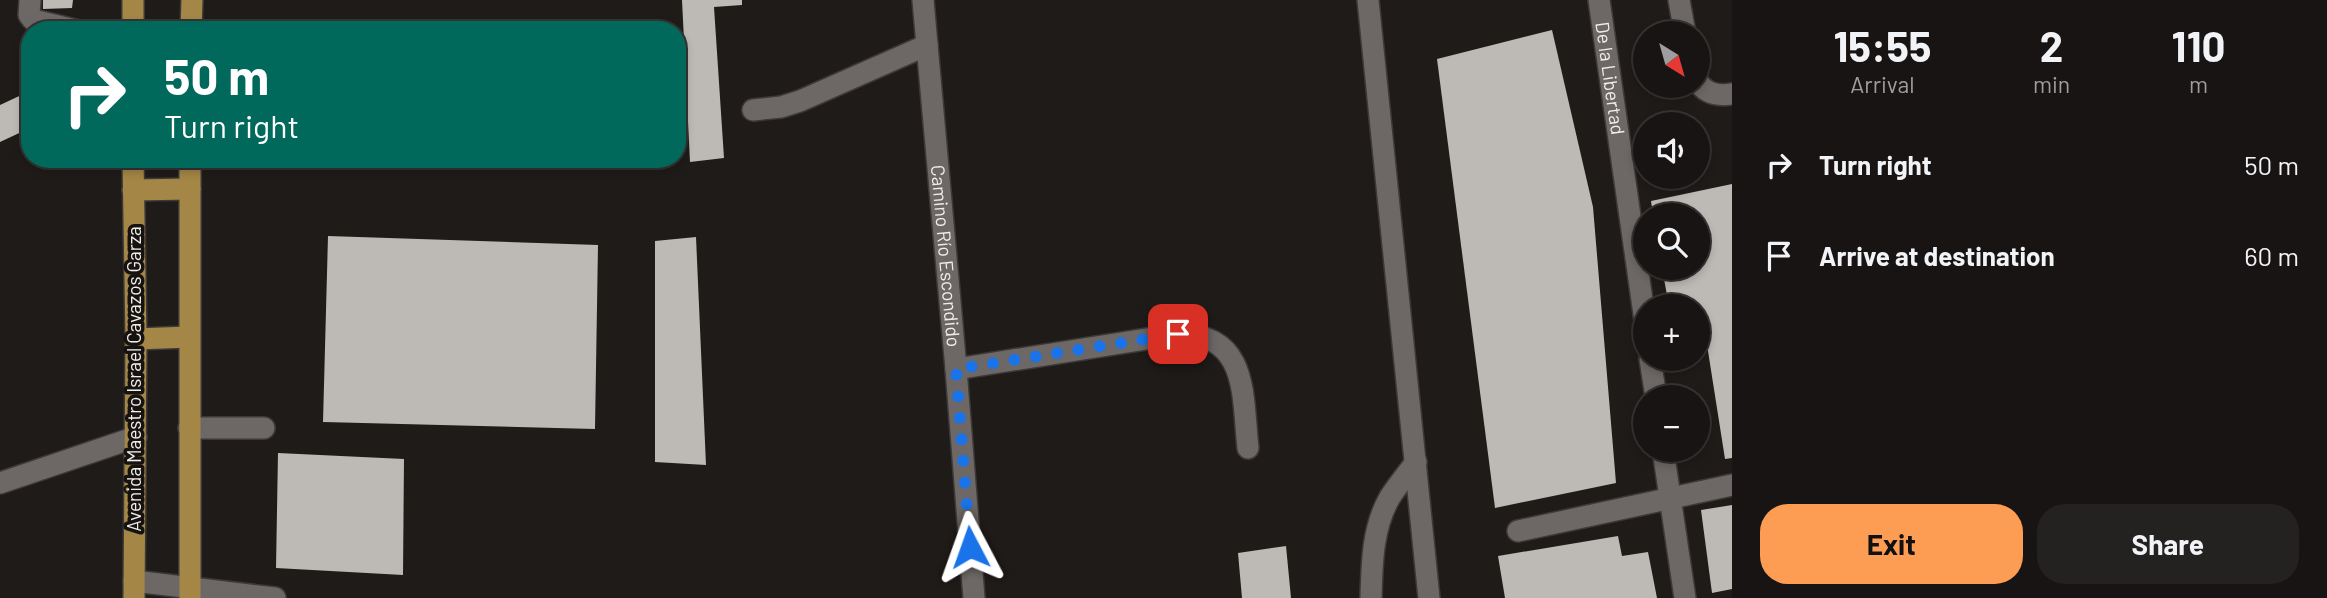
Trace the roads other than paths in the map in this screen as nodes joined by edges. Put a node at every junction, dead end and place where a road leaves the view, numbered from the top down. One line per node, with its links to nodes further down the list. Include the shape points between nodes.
1 (30, 0): 8 (street, via 29,15)
2 (133, 0): 9 (main road)
3 (192, 0): 10 (main road)
4 (923, 0): 12 (street, Camino Río Escondido)
5 (1368, 0): 28 (street)
6 (1599, 0): 20 (street, De la Libertad)
7 (1679, 0): 11 (street)
8 (37, 21)
9 (133, 21)
10 (191, 21)
11 (1683, 21)
12 (927, 45): 15 (street, via 800,101); 23 (street, Camino Río Escondido)
13 (1710, 92): 14 (street)
14 (1732, 94)
15 (753, 110)
16 (133, 168): 19 (main road, Avenida Maestro Israel Cavazos Garza)
17 (190, 168): 18 (main road)
18 (190, 189): 19 (main road); 21 (main road)
19 (133, 190): 22 (main road, Avenida Maestro Israel Cavazos Garza)
20 (1641, 294)
21 (189, 337): 22 (main road); 24 (main road)
22 (136, 339): 26 (main road, Avenida Maestro Israel Cavazos Garza)
23 (956, 369): 27 (street, via 1178,334 1201,335 1220,344 1236,364); 37 (street, Camino Río Escondido)
24 (189, 428): 25 (street); 35 (main road)
25 (264, 428)
26 (136, 437): 30 (street); 34 (main road, Avenida Maestro Israel Cavazos Garza)
27 (1248, 448)
28 (1416, 462): 38 (street, via 1390,498 1377,528); 39 (street)
29 (1665, 462): 32 (street)
30 (0, 483)
31 (1732, 485): 32 (street)
32 (1670, 498): 33 (street); 40 (street)
33 (1518, 531)
34 (134, 589): 35 (street)
35 (190, 592): 36 (street)
36 (275, 598)
37 (974, 598)
38 (1371, 598)
39 (1429, 598)
40 (1685, 598)

